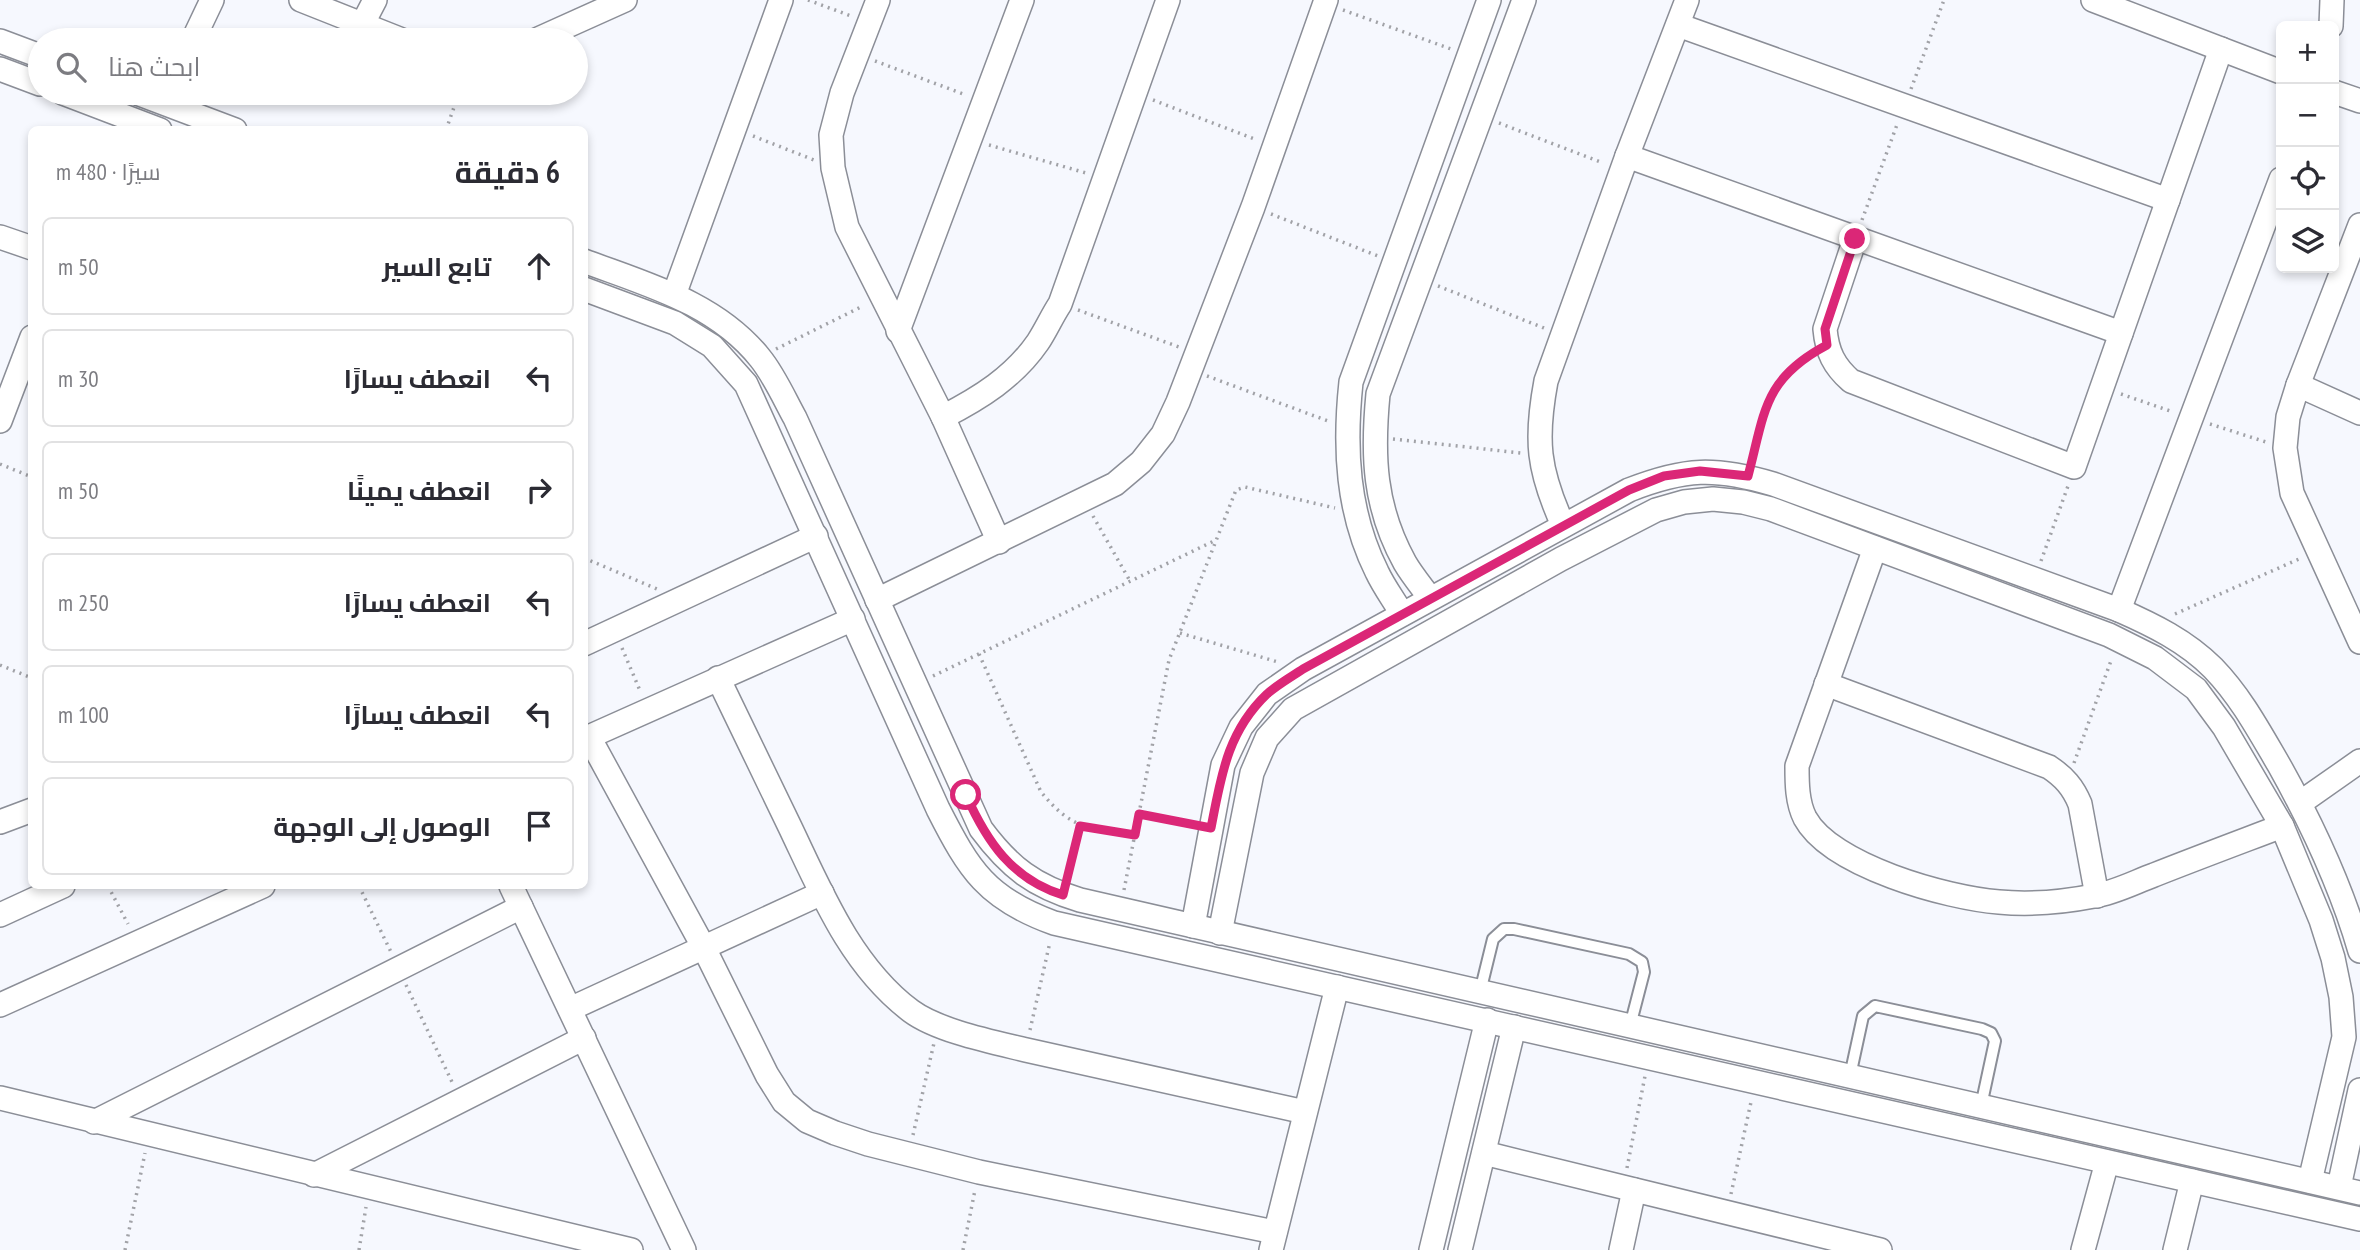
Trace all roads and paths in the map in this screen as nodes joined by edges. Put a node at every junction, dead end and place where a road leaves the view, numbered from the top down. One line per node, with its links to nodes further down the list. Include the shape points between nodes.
1 (212, 0): 20 (street)
2 (301, 0): 18 (street)
3 (375, 0): 18 (street)
4 (625, 0): 22 (street)
5 (781, 0): 42 (street)
6 (808, 0): 17 (path)
7 (878, 0): 17 (street)
8 (1022, 0): 34 (street)
9 (1168, 0): 31 (street)
10 (1489, 0): 27 (street)
11 (1524, 0): 38 (street)
12 (1687, 0): 19 (street)
13 (2093, 0): 24 (street)
14 (2332, 0): 16 (street)
15 (1325, 1): 27 (path); 44 (street)
16 (2331, 21)
17 (869, 23): 26 (street)
18 (362, 25): 21 (street)
19 (1678, 25): 45 (street); 49 (street)
20 (199, 28)
21 (370, 28)
22 (563, 28)
23 (0, 41): 25 (street)
24 (2221, 49): 29 (street); 49 (street)
25 (28, 52)
26 (857, 54): 34 (path); 46 (street, via 831,135)
27 (1469, 55): 56 (street)
28 (0, 69): 30 (street)
29 (2276, 70)
30 (28, 80)
31 (1135, 93): 44 (path); 47 (street)
32 (2339, 94): 33 (street)
33 (2360, 101)
34 (984, 102): 43 (street)
35 (94, 105): 39 (street)
36 (182, 105): 40 (street)
37 (455, 105): 41 (path)
38 (1481, 116): 45 (path); 58 (street)
39 (150, 126)
40 (226, 126)
41 (447, 126)
42 (734, 129): 46 (path); 60 (street)
43 (970, 140): 47 (path); 63 (street)
44 (1275, 147): 50 (street)
45 (1624, 163): 53 (street); 65 (street)
46 (833, 168): 61 (street, via 846,227)
47 (1104, 178): 62 (street)
48 (2276, 191): 95 (street)
49 (2168, 200): 64 (street)
50 (1253, 207): 56 (path); 69 (street)
51 (2360, 226): 57 (street)
52 (0, 237): 54 (street)
53 (1855, 239): 64 (street); 66 (street, via 1825,329)
54 (28, 247)
55 (588, 263): 60 (street)
56 (1394, 263): 74 (street, via 1351,382)
57 (2353, 264): 70 (street)
58 (1419, 278): 65 (path); 75 (street, via 1378,394)
59 (588, 290): 84 (street, via 675,323 712,346 746,384)
60 (674, 295): 68 (street, via 729,326)
61 (881, 297): 63 (street); 68 (path)
62 (1060, 303): 69 (path); 72 (street, via 1038,343 1011,373 979,399)
63 (898, 331): 72 (street)
64 (2121, 333): 78 (street)
65 (1562, 334): 76 (street, via 1539,418)
66 (1827, 345): 78 (street, via 1831,359 1851,381); 80 (path, via 1804,357 1770,395)
67 (28, 348): 73 (street)
68 (760, 358): 94 (street, via 795,418)
69 (1194, 362): 74 (path); 81 (street, via 1163,434 1141,462)
70 (2298, 385): 71 (street); 88 (street, via 2288,417 2287,471)
71 (2360, 413)
72 (943, 417): 86 (street)
73 (0, 421)
74 (1346, 427): 82 (street, via 1348,480)
75 (1374, 437): 76 (path); 92 (street, via 1377,481 1387,523 1405,563)
76 (1540, 455): 83 (street, via 1548,491)
77 (0, 464): 79 (path)
78 (2074, 467): 90 (path)
79 (28, 475)
80 (1748, 476): 83 (street, via 1700,471 1664,476); 90 (street)
81 (1084, 501): 86 (street); 91 (path)
82 (1356, 513): 85 (path, via 1242,486 1236,490); 96 (street, via 1377,572)
83 (1563, 525): 92 (street)
84 (816, 536): 93 (street); 97 (street)
85 (1216, 540): 91 (path); 100 (path)
86 (999, 542): 94 (street)
87 (1875, 548): 101 (street); 110 (street); 139 (street, via 1742,502 1684,502 1656,510 1561,559 1293,709 1268,737 1252,774)
88 (2317, 551): 98 (path); 103 (street)
89 (588, 560): 93 (path)
90 (2035, 579): 95 (street)
91 (1130, 581): 104 (path)
92 (1430, 598): 96 (street)
93 (681, 599): 99 (street)
94 (877, 600): 109 (street)
95 (2119, 610): 98 (street)
96 (1402, 614): 106 (street)
97 (853, 619): 108 (street); 118 (street)
98 (2152, 624): 117 (street, via 2212,667 2237,695)
99 (614, 630): 102 (street); 111 (path)
100 (1180, 633): 106 (path); 120 (path, via 1169,660)
101 (2118, 640): 115 (path); 123 (street, via 2155,658 2196,689)
102 (588, 642)
103 (2360, 642)
104 (979, 654): 109 (path); 122 (path, via 1041,792)
105 (0, 665): 107 (path)
106 (1303, 669): 124 (street, via 1267,694 1241,727 1223,765)
107 (28, 676)
108 (718, 678): 111 (street); 131 (street)
109 (915, 684): 116 (street)
110 (1826, 684): 115 (street, via 2049,768); 133 (street, via 1797,766 1797,792 1805,817 1821,838 1842,854 1902,880 1950,894 2011,902)
111 (649, 710): 112 (street)
112 (588, 738)
113 (588, 740): 141 (street)
114 (2360, 761): 117 (street)
115 (2068, 782): 133 (street, via 2080,804)
116 (966, 795): 118 (street); 132 (street, via 981,829 1000,854 1023,876)
117 (2300, 803): 142 (street, via 2350,915)
118 (938, 809): 137 (street, via 980,878 1007,902)
119 (28, 812): 121 (street)
120 (1139, 814): 124 (path); 125 (path)
121 (0, 822)
122 (1080, 826): 125 (path); 132 (path)
123 (2283, 826): 133 (street); 170 (street, via 2322,920 2341,997 2344,1037)
124 (1211, 828): 138 (street)
125 (1135, 835): 135 (path)
126 (56, 889): 136 (street)
127 (110, 889): 140 (path)
128 (256, 889): 140 (street)
129 (360, 889): 143 (path)
130 (512, 889): 134 (street)
131 (822, 893): 141 (street); 149 (street, via 859,958 884,987 913,1012)
132 (1063, 895): 135 (street)
133 (2097, 896)
134 (521, 907): 143 (street); 147 (street)
135 (1120, 910): 138 (street)
136 (0, 915)
137 (1054, 923): 144 (street); 153 (path)
138 (1193, 926): 139 (street)
139 (1220, 933): 145 (street)
140 (138, 943): 146 (street)
141 (704, 948): 147 (street); 165 (street, via 784,1102 807,1121 835,1133)
142 (2360, 951)
143 (398, 969): 159 (path); 162 (street)
144 (1337, 987): 148 (street); 161 (street)
145 (1480, 992): 150 (street); 150 (lane, via 1493,940 1504,929 1629,954 1642,962 1644,972)
146 (0, 1005)
147 (570, 1009): 152 (street)
148 (1487, 1020): 151 (street); 182 (street)
149 (938, 1024): 153 (street); 165 (path)
150 (1630, 1026): 155 (street)
151 (1514, 1027): 154 (street); 164 (street)
152 (584, 1038): 159 (street); 180 (street)
153 (1026, 1051): 161 (street)
154 (1648, 1057): 156 (street); 172 (path)
155 (1850, 1076): 160 (street); 160 (lane, via 1863,1016 1875,1006 1982,1029 1991,1032 1995,1041)
156 (1756, 1081): 166 (street); 174 (path)
157 (2360, 1090): 173 (street)
158 (0, 1098): 162 (street)
159 (461, 1100): 168 (street)
160 (1981, 1106): 170 (street)
161 (1305, 1112): 176 (street)
162 (94, 1122): 163 (street)
163 (148, 1135): 168 (street); 177 (path)
164 (1484, 1153): 172 (street); 183 (street)
165 (909, 1155): 167 (street)
166 (2107, 1161): 169 (street); 186 (street)
167 (979, 1172): 176 (street); 181 (path)
168 (314, 1175): 171 (street)
169 (2193, 1181): 175 (street); 187 (street)
170 (2310, 1181): 173 (street)
171 (369, 1188): 178 (path); 179 (street)
172 (1629, 1189): 174 (street); 184 (street)
173 (2350, 1190)
174 (1726, 1213): 185 (street)
175 (2360, 1219)
176 (1273, 1241)
177 (125, 1250)
178 (359, 1250)
179 (631, 1250)
180 (684, 1250)
181 (963, 1250)
182 (1431, 1250)
183 (1460, 1250)
184 (1621, 1250)
185 (1880, 1250)
186 (2083, 1250)
187 (2175, 1250)

